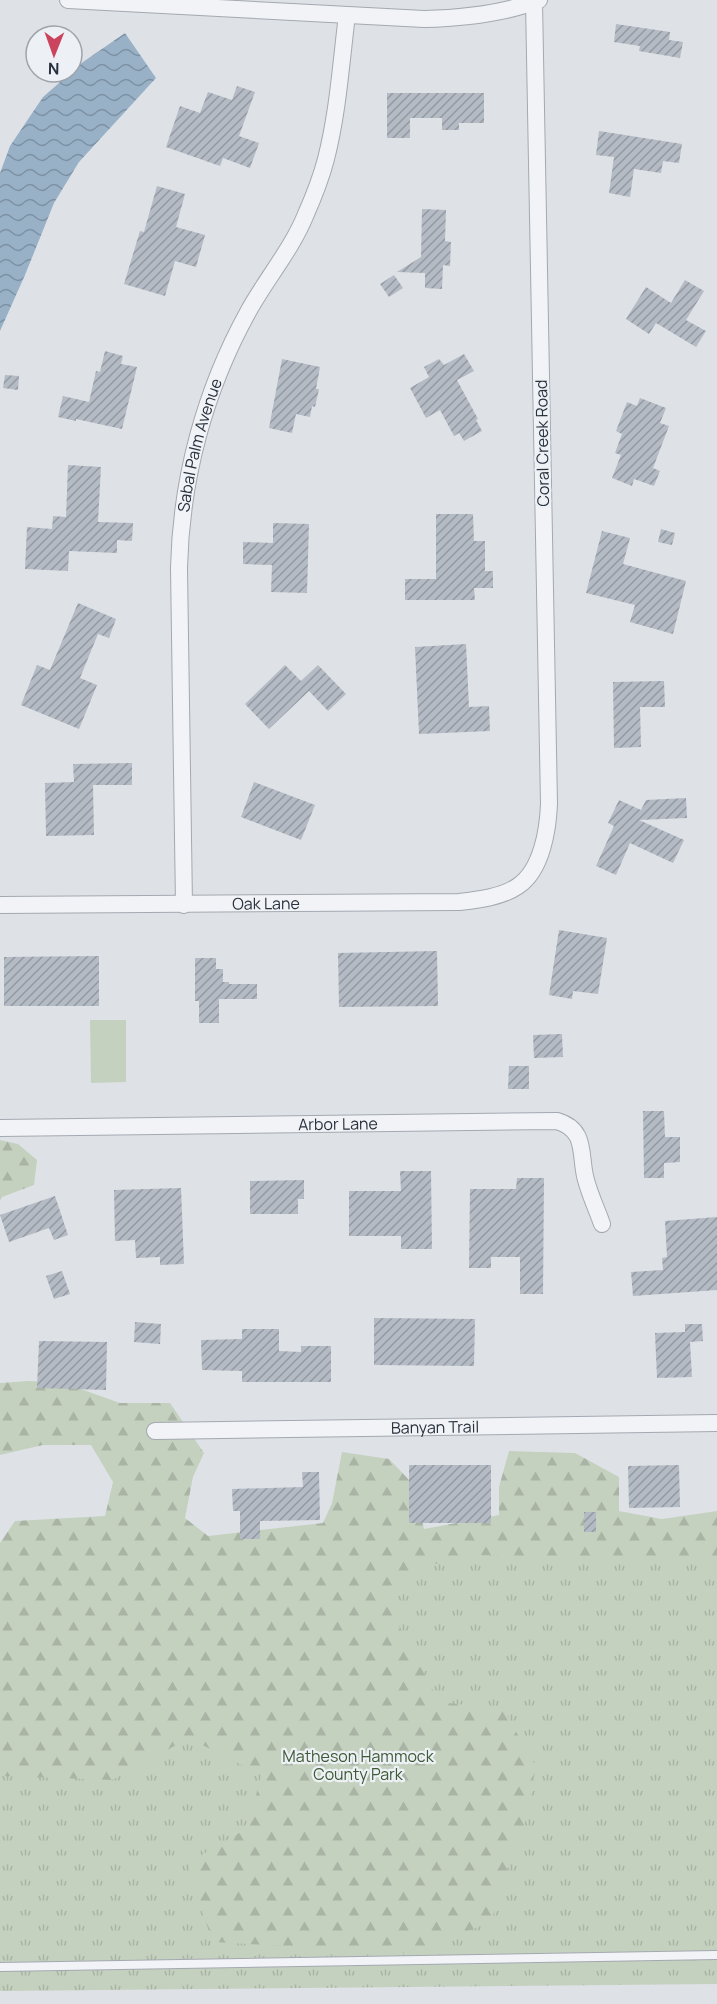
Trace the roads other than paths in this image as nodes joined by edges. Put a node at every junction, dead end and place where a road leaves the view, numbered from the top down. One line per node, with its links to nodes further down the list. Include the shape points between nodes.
1 (68, 0): 3 (street)
2 (536, 1): 3 (street, via 450,18); 4 (street, Coral Creek Road, via 549,804 546,835 537,861)
3 (347, 15): 6 (street, Sabal Palm Avenue, via 324,168 300,229 225,357 187,478 179,568)
4 (525, 879): 6 (street, Oak Lane, via 506,891 459,902)
5 (0, 905): 6 (street, Oak Lane)
6 (184, 905)
7 (0, 1128): 8 (street, Arbor Lane, via 557,1121 570,1127 579,1138 586,1180)
8 (602, 1224)
9 (717, 1423): 10 (street, Banyan Trail)
10 (155, 1431)
11 (717, 1955): 12 (lane)
12 (0, 1967)

